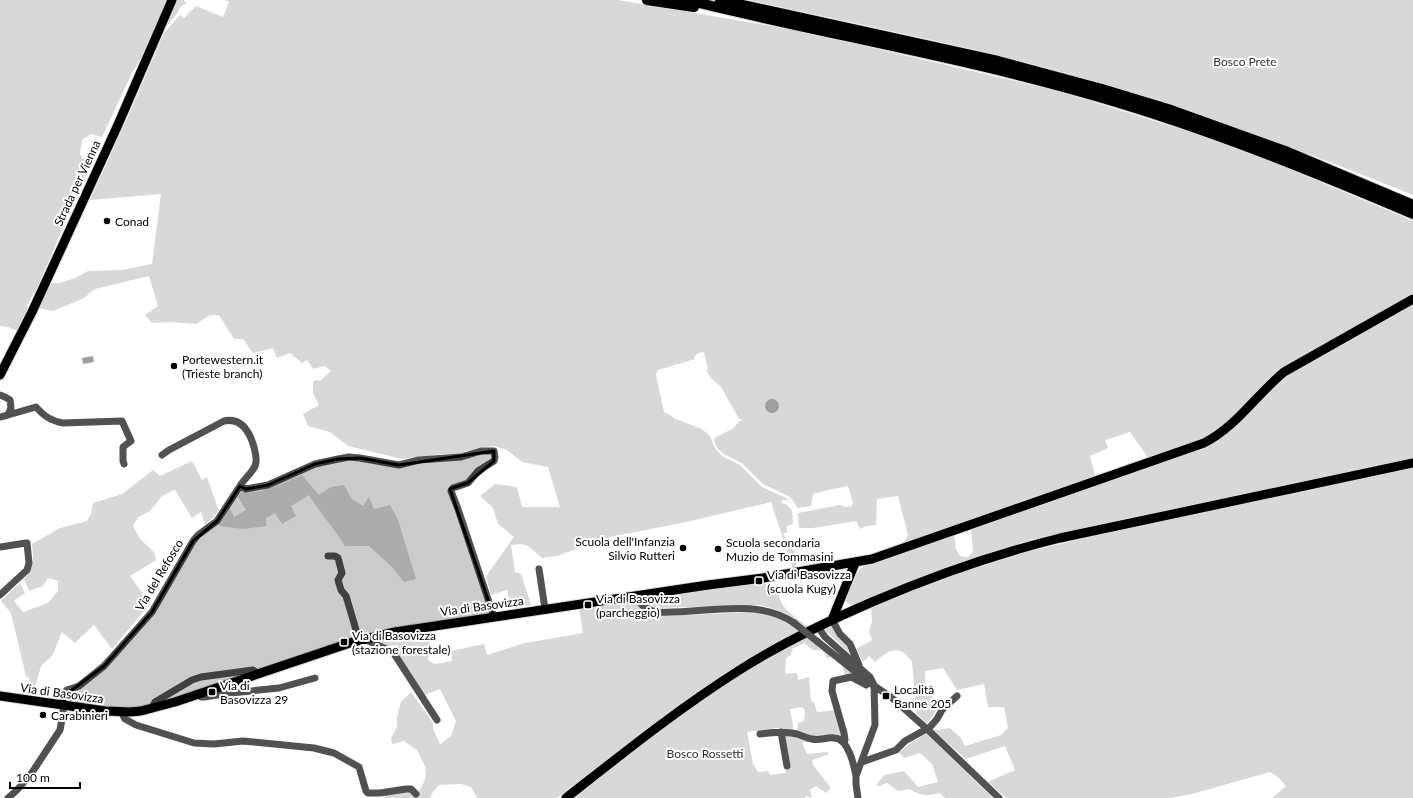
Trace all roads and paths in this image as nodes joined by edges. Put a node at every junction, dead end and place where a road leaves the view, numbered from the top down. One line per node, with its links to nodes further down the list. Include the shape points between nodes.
1 (172, 0): 9 (main road, Strada per Vienna, via 32,312)
2 (647, 0): 5 (highway)
3 (687, 0): 5 (highway)
4 (720, 0): 6 (highway, via 998,61 1102,89 1168,109 1288,152)
5 (746, 14): 7 (highway, via 997,70 1106,99 1166,117 1285,160)
6 (1413, 204)
7 (1413, 214)
8 (1413, 299): 20 (main road, Via di Basovizza, via 1284,372 1225,430 1204,443)
9 (3, 363): 10 (main road, Strada per Vienna)
10 (0, 375)
11 (0, 395): 12 (street, via 10,400 11,408)
12 (8, 415): 13 (street); 16 (street, via 36,408 56,422 122,421 132,441 123,447)
13 (0, 418)
14 (162, 455): 17 (street, Via del Refosco, via 224,421 241,423 251,437 257,457 256,465)
15 (1413, 463): 26 (main road, via 1018,548 940,574)
16 (124, 464)
17 (240, 486): 25 (street, via 262,486 315,464 349,457 399,465 419,460 494,451 494,461 478,471 468,483 451,491); 36 (street, Via del Refosco, via 217,521 193,541 152,612 104,666 79,686 67,690)
18 (0, 547): 22 (street, via 26,542 29,563 27,570)
19 (328, 556): 28 (street, via 338,558 342,573 338,580)
20 (856, 563): 23 (main road, Via di Basovizza); 26 (main road)
21 (539, 569): 24 (street)
22 (0, 594)
23 (636, 596): 24 (main road, Via di Basovizza); 32 (street, bridge, via 643,606 657,612 760,609 783,616)
24 (545, 609): 25 (main road, Via di Basovizza)
25 (494, 617): 28 (main road, Via di Basovizza, via 395,632)
26 (832, 620): 27 (main road); 29 (street, via 850,644)
27 (818, 627): 29 (street, via 825,637); 49 (main road, via 776,649 693,701)
28 (361, 640): 30 (main road, Via di Basovizza); 39 (street, via 393,652)
29 (862, 670): 32 (street)
30 (258, 674): 33 (main road, Via di Basovizza); 37 (street, via 253,670 201,677 155,702)
31 (314, 678): 33 (street, via 279,688 204,697)
32 (874, 685): 40 (street); 43 (street, via 867,686 851,677 833,681 832,691 844,733); 44 (street, via 875,725)
33 (199, 694): 37 (main road, Via di Basovizza)
34 (0, 696): 36 (main road, Via di Basovizza)
35 (957, 696): 40 (street)
36 (64, 705): 38 (main road, Via di Basovizza); 48 (street, via 60,730 32,774)
37 (151, 709): 38 (main road, Via di Basovizza)
38 (121, 712): 47 (street, via 125,719 136,725 194,743 243,741 327,750 359,767 368,793 411,789)
39 (437, 720)
40 (927, 729): 44 (street, via 896,750); 51 (street)
41 (781, 732): 42 (street); 43 (street, via 816,740 835,738); 45 (street)
42 (760, 734)
43 (844, 743): 46 (street, via 849,750)
44 (862, 762): 46 (street)
45 (787, 766)
46 (856, 776): 50 (street)
47 (416, 794)
48 (8, 798)
49 (566, 798)
50 (858, 798)
51 (998, 798)

